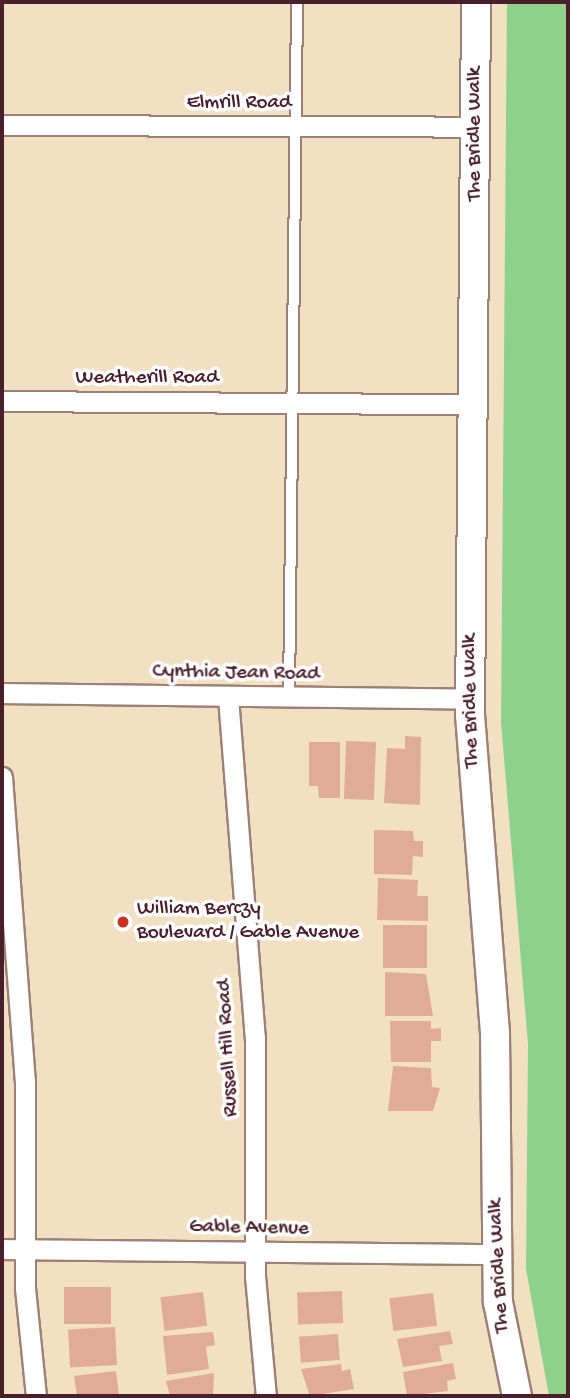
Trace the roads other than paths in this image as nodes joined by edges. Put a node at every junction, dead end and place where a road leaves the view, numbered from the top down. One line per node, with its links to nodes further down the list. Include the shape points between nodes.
1 (297, 2): 4 (lane)
2 (476, 2): 5 (street, The Bridle Walk)
3 (2, 125): 4 (street, Elmrill Road)
4 (294, 127): 5 (street, Elmrill Road); 7 (lane)
5 (477, 127): 8 (street, The Bridle Walk)
6 (2, 401): 7 (street, Weatherill Road)
7 (292, 403): 8 (street); 11 (lane)
8 (474, 404): 12 (street, The Bridle Walk)
9 (2, 693): 10 (street, Cynthia Jean Road)
10 (228, 697): 11 (street, Cynthia Jean Road); 16 (street, Russell Hill Road, via 255,1038)
11 (289, 697): 12 (street, Cynthia Jean Road)
12 (471, 699): 17 (street, The Bridle Walk, via 495,1034)
13 (2, 777): 15 (street, via 24,1081)
14 (2, 1248): 15 (street, Gable Avenue)
15 (23, 1249): 16 (street, Gable Avenue); 18 (street)
16 (256, 1252): 17 (street, Gable Avenue); 19 (street, Russell Hill Road)
17 (495, 1254): 20 (street, The Bridle Walk, via 501,1328)
18 (36, 1396)
19 (267, 1396)
20 (517, 1396)

